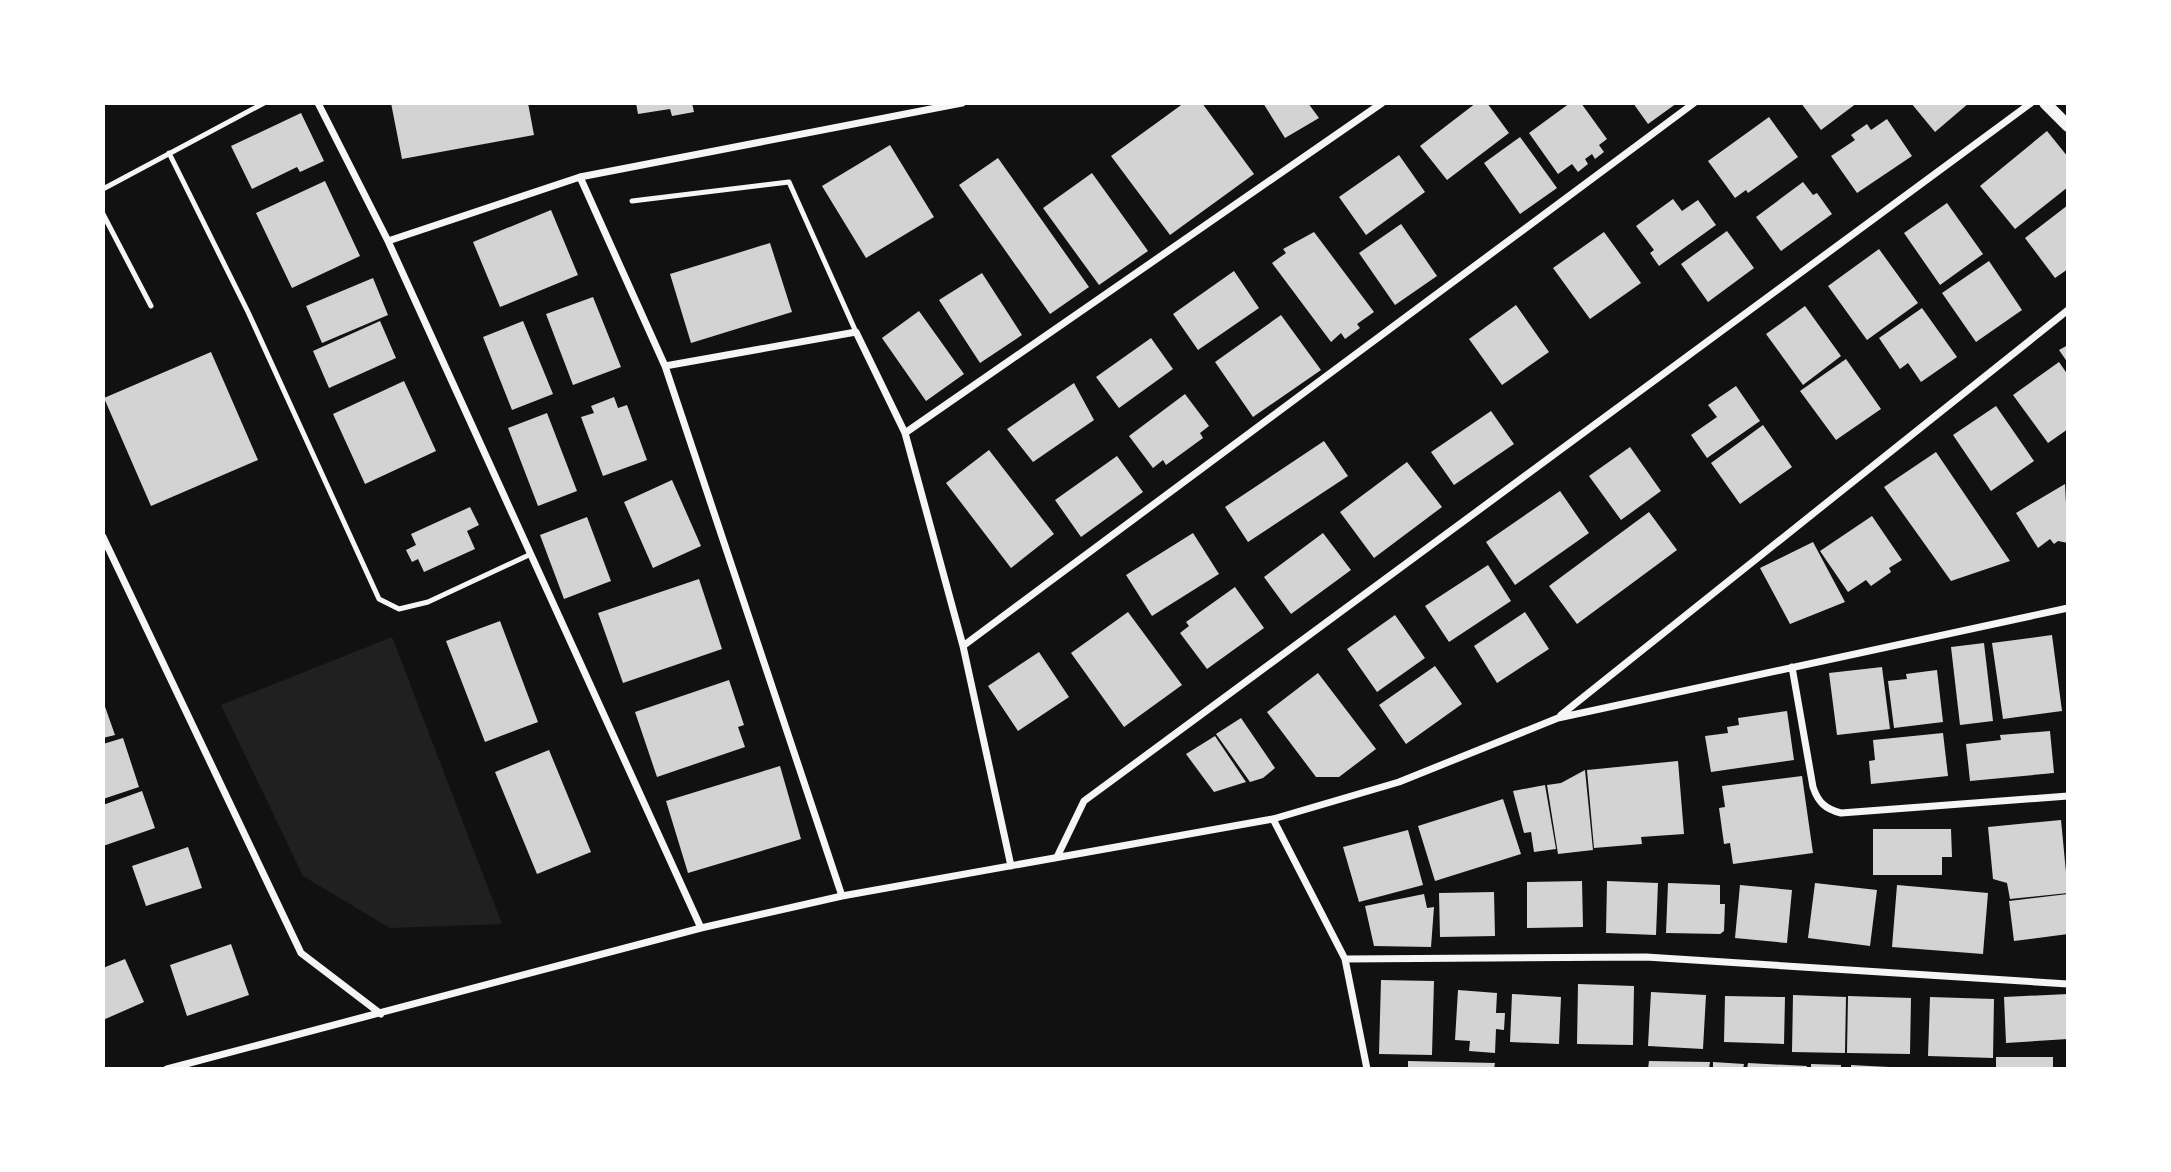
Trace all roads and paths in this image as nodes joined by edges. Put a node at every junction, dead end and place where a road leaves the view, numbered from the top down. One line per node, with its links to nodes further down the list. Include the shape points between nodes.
1 (264, 103): 9 (lane)
2 (318, 103): 14 (street)
3 (962, 103): 10 (street)
4 (1382, 103): 19 (street)
5 (1694, 103): 23 (street)
6 (2031, 103): 28 (street, via 1084,801)
7 (2045, 103): 8 (street)
8 (2068, 126)
9 (169, 153): 11 (lane); 21 (lane, via 248,312 379,598 399,609 428,602)
10 (580, 177): 14 (street); 18 (street)
11 (103, 189)
12 (632, 201): 17 (lane, via 789,182)
13 (103, 214): 15 (lane)
14 (388, 242): 21 (street)
15 (151, 306)
16 (2068, 310): 25 (street)
17 (856, 332): 18 (street); 19 (street)
18 (665, 366): 30 (street)
19 (905, 433): 23 (street)
20 (103, 537): 34 (street, via 301,953)
21 (531, 554): 31 (street)
22 (2068, 608): 24 (street)
23 (963, 646): 29 (street)
24 (1792, 667): 25 (street); 26 (street, via 1813,787 1822,805 1831,811)
25 (1558, 718): 27 (street, via 1399,782)
26 (2068, 796)
27 (1273, 819): 28 (street); 32 (street)
28 (1057, 857): 29 (street)
29 (1012, 866): 30 (street)
30 (842, 896): 31 (street)
31 (701, 928): 34 (street)
32 (1345, 958): 33 (street, via 1646,957); 36 (street)
33 (2068, 984)
34 (381, 1014): 35 (street)
35 (167, 1069)
36 (1367, 1069)

